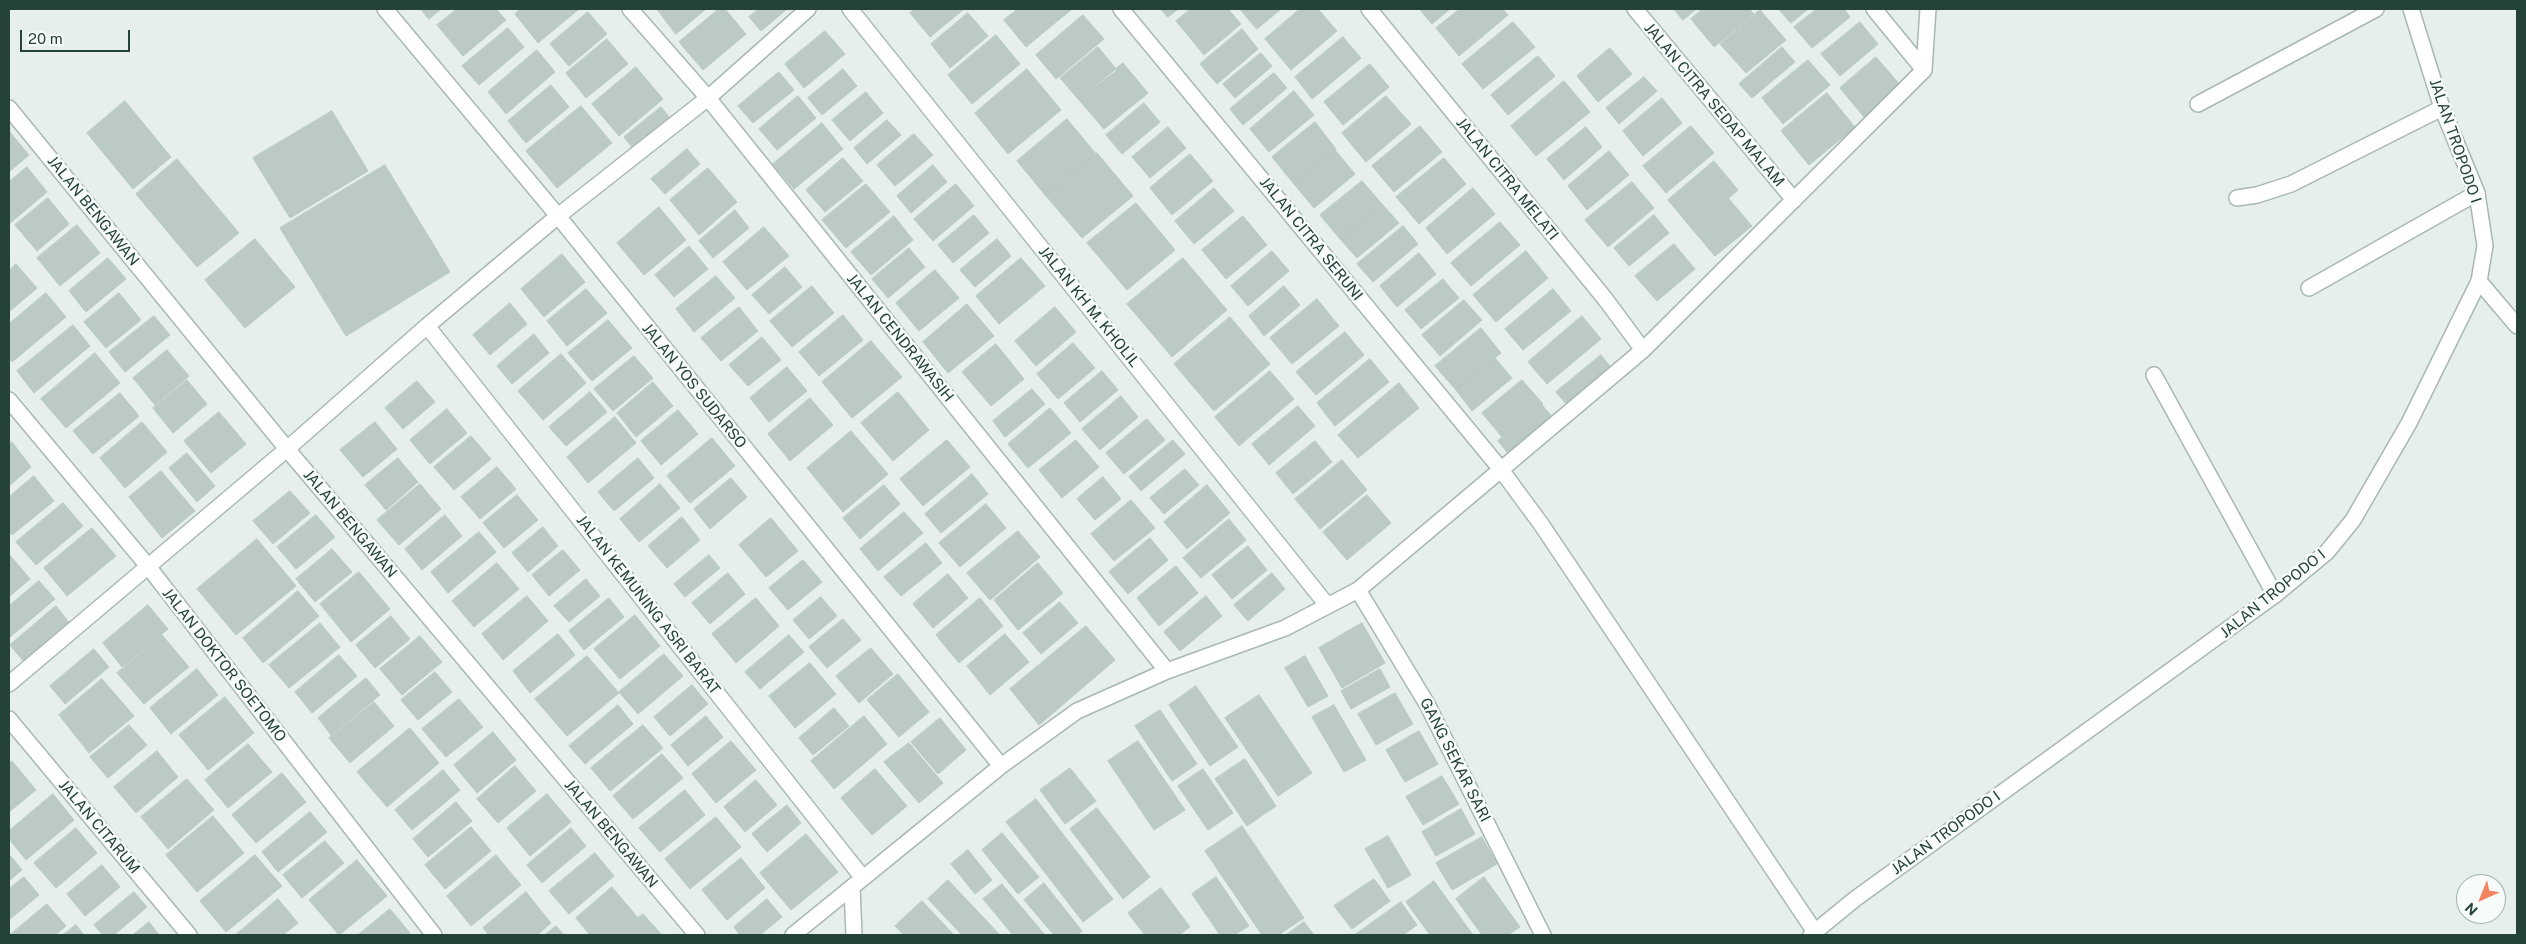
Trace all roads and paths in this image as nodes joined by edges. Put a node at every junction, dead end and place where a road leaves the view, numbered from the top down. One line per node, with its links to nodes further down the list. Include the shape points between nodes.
1 (385, 9): 20 (street, JALAN YOS SUDARSO)
2 (630, 9): 13 (street, JALAN CENDRAWASIH)
3 (808, 9): 13 (street)
4 (850, 9): 33 (street, JALAN KH M. KHOLIL)
5 (1121, 9): 29 (street, JALAN CITRA SERUNI)
6 (1369, 9): 25 (street, JALAN CITRA MELATI)
7 (1635, 9): 19 (street, JALAN CITRA SEDAP MALAM)
8 (1874, 9): 12 (street)
9 (1928, 9): 12 (street)
10 (2376, 9): 14 (street)
11 (2412, 9): 16 (street, JALAN TROPODO I)
12 (1924, 70): 19 (street)
13 (708, 98): 20 (street); 34 (street, JALAN CENDRAWASIH)
14 (2198, 104)
15 (9, 108): 28 (street, JALAN BENGAWAN)
16 (2442, 108): 17 (street, JALAN TROPODO I); 18 (street, via 2290,184)
17 (2477, 194): 21 (street, JALAN TROPODO I, via 2485,246); 22 (street)
18 (2237, 198)
19 (1794, 200): 25 (street)
20 (558, 216): 24 (street); 37 (street, JALAN YOS SUDARSO)
21 (2479, 281): 23 (street); 32 (street, JALAN TROPODO I, via 2409,424 2353,520 2327,552)
22 (2309, 288)
23 (2517, 326)
24 (431, 331): 28 (street); 38 (street, JALAN KEMUNING ASRI BARAT)
25 (1644, 350): 29 (street)
26 (2154, 375): 32 (street)
27 (9, 400): 30 (street, JALAN DOKTOR SOETOMO)
28 (287, 448): 30 (street); 42 (street, JALAN BENGAWAN)
29 (1501, 470): 31 (street); 39 (street, JALAN CITRA SERUNI)
30 (147, 566): 35 (street); 41 (street, JALAN DOKTOR SOETOMO)
31 (1358, 590): 33 (street); 45 (street, GANG SEKAR SARI, via 1427,704)
32 (2274, 595): 39 (street, JALAN TROPODO I, via 1855,898)
33 (1327, 604): 34 (street, via 1285,628)
34 (1167, 671): 37 (street, via 1077,711)
35 (9, 684)
36 (9, 719): 40 (street, JALAN CITARUM)
37 (1000, 766): 38 (street)
38 (858, 879): 43 (street); 44 (street)
39 (1813, 934)
40 (189, 935)
41 (434, 935)
42 (697, 935)
43 (793, 935)
44 (854, 935)
45 (1544, 935)

